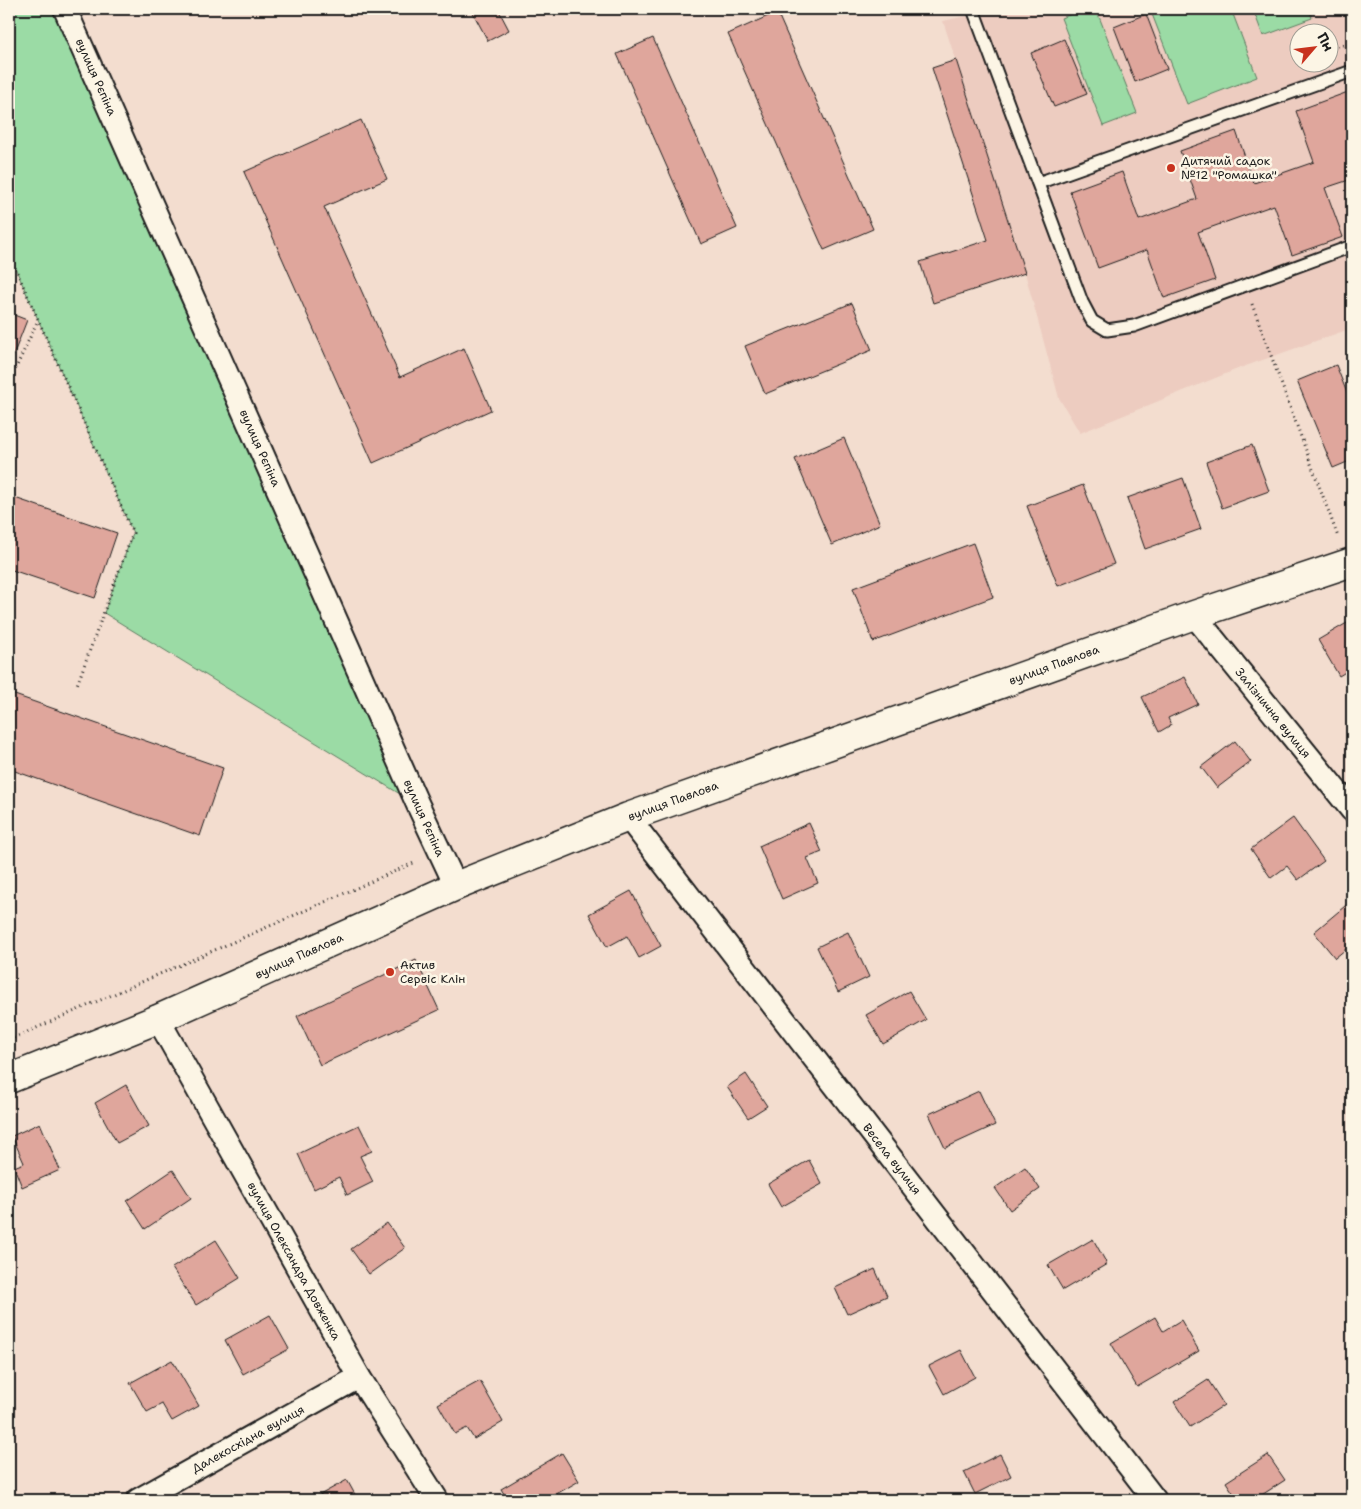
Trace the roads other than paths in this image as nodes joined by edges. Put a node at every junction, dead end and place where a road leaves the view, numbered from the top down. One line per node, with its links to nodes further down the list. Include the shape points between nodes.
1 (66, 9): 10 (street, вулиця Рєпіна)
2 (973, 9): 4 (lane)
3 (1352, 70): 4 (lane)
4 (1038, 183): 5 (lane, via 1082,302 1092,321 1107,330 1134,326)
5 (1352, 246)
6 (1350, 563): 7 (street, вулиця Павлова)
7 (1194, 615): 8 (street, Залізнична вулиця); 9 (street, вулиця Павлова)
8 (1352, 810)
9 (628, 817): 10 (street, вулиця Павлова); 16 (street, Весела вулиця)
10 (456, 886): 11 (street, вулиця Павлова)
11 (158, 1019): 12 (street, вулиця Павлова); 13 (street, вулиця Олександра Довженка)
12 (9, 1079)
13 (359, 1377): 14 (street, Далекосхідна вулиця); 15 (street, вулиця Олександра Довженка)
14 (138, 1500)
15 (436, 1500)
16 (1155, 1500)

